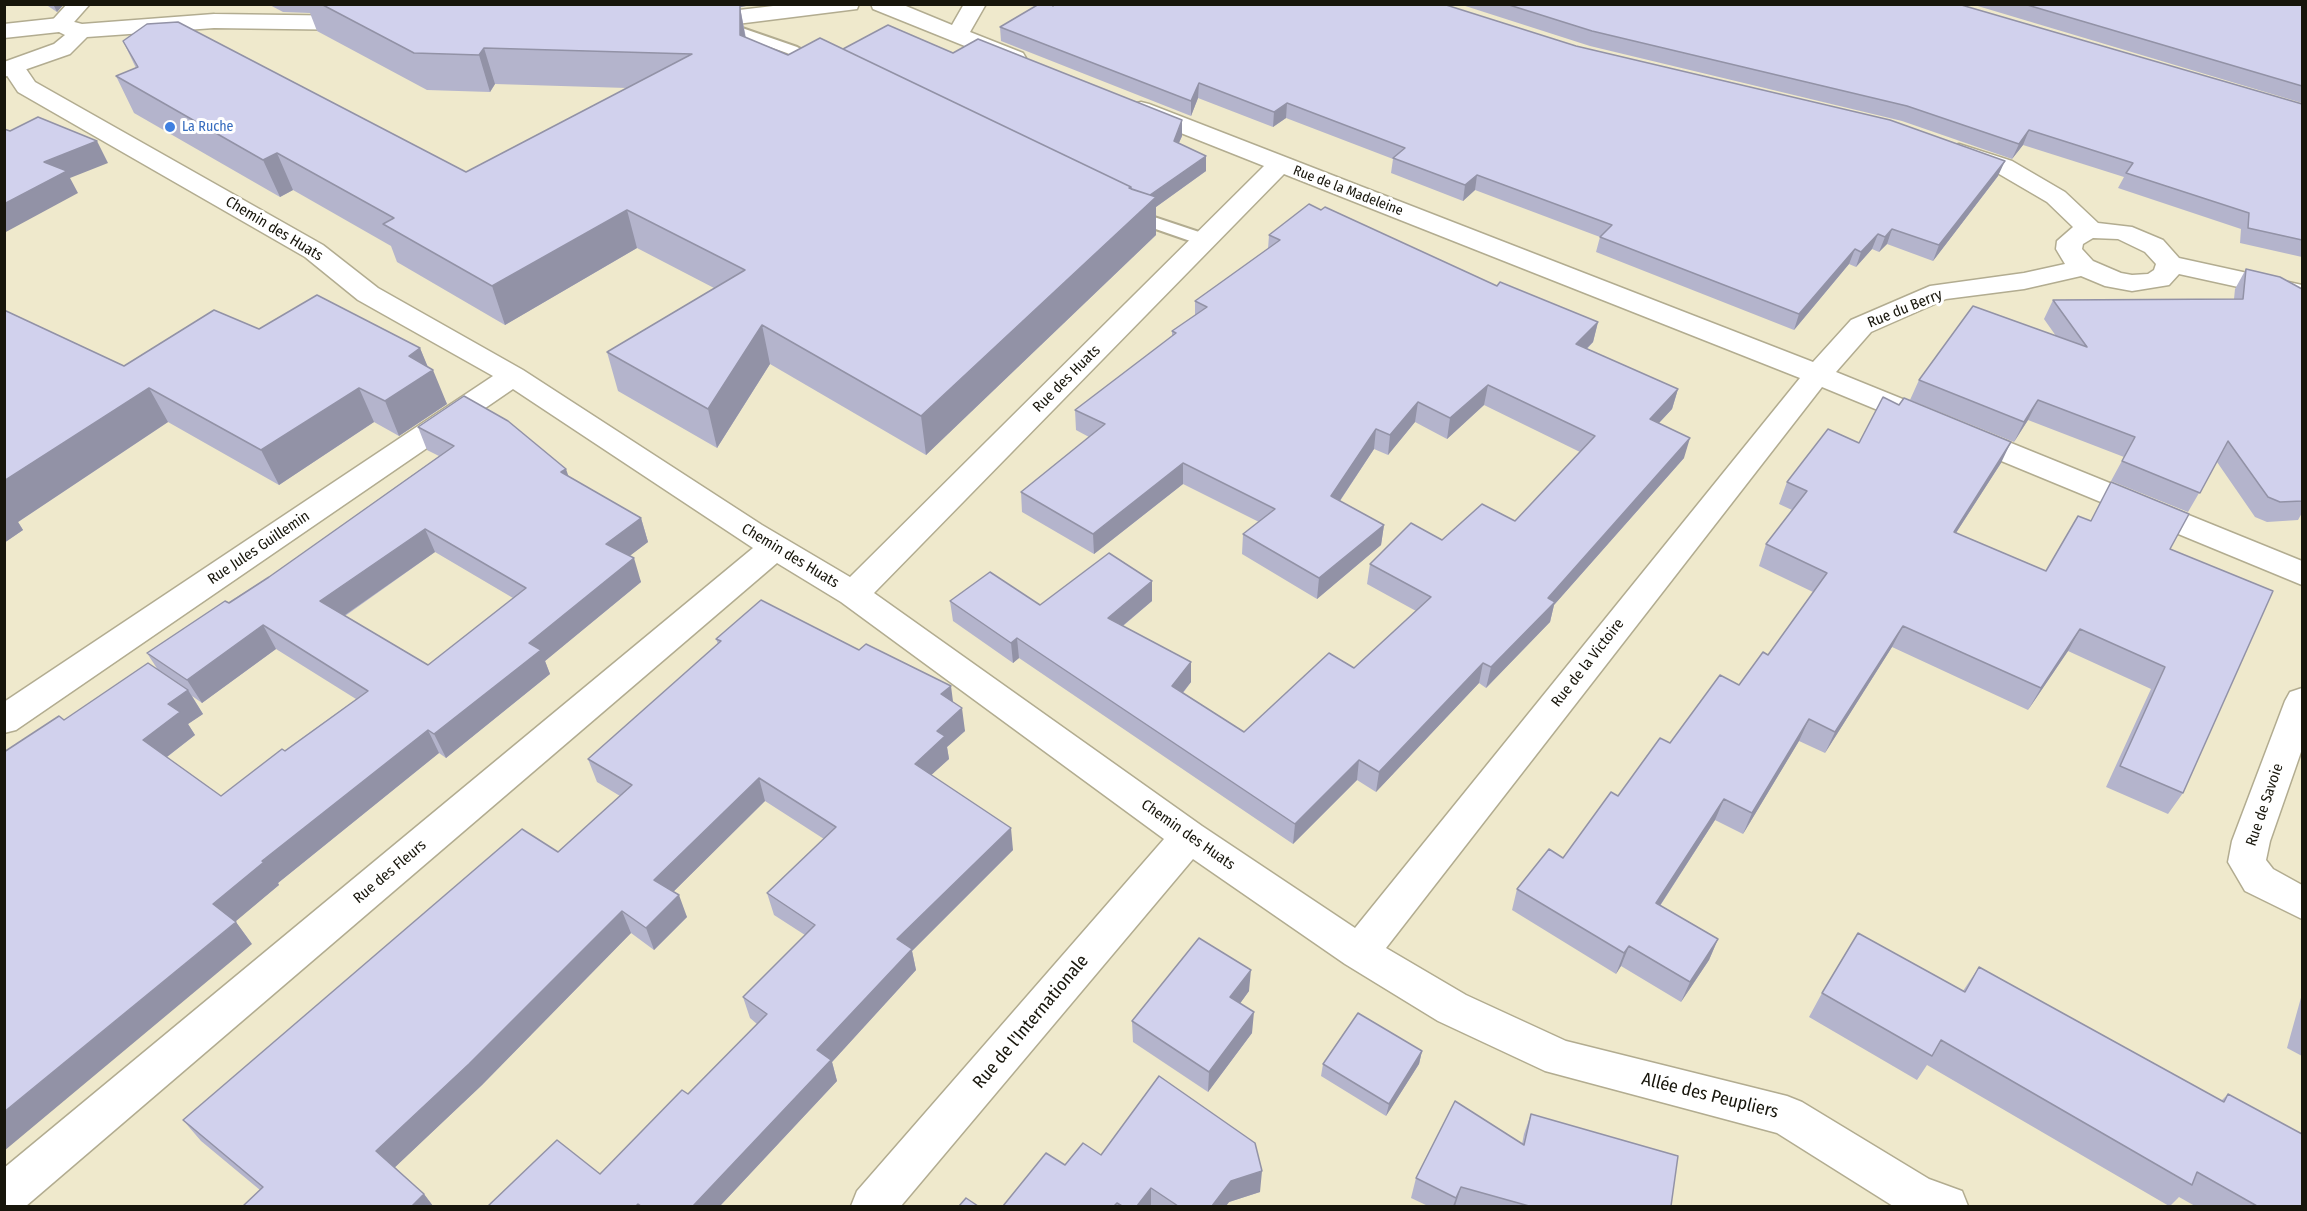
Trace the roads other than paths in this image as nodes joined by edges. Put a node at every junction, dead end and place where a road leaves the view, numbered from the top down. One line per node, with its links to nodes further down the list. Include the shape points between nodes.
1 (80, 4): 9 (street)
2 (849, 4): 5 (street)
3 (880, 4): 10 (street)
4 (976, 4): 10 (street)
5 (710, 21): 6 (street); 13 (lane, via 792,50)
6 (680, 23)
7 (381, 24): 9 (street, via 214,21)
8 (4, 31): 9 (street)
9 (69, 33): 12 (street)
10 (958, 35): 11 (street)
11 (1034, 66)
12 (9, 69): 24 (street, Chemin des Huats, via 26,87 314,250 368,294)
13 (835, 71)
14 (1122, 101): 16 (street, Rue de la Madeleine)
15 (1937, 143): 18 (street, via 2003,166 2056,196)
16 (1280, 164): 19 (street, Rue des Huats); 23 (street, Rue de la Madeleine)
17 (1107, 204): 19 (lane)
18 (2091, 230): 20 (street, via 2124,232 2140,238 2154,246); 21 (street, via 2070,240 2069,249)
19 (1205, 240): 27 (street, Rue des Huats)
20 (2169, 264): 21 (street, via 2160,279 2148,282 2114,280); 22 (street)
21 (2084, 267): 23 (street, Rue du Berry, via 2024,281 1940,292 1862,326)
22 (2302, 293)
23 (1817, 375): 26 (street, Rue de la Madeleine); 32 (street, Rue de la Victoire)
24 (513, 376): 25 (street, Chemin des Huats); 29 (street, Rue Jules Guillemin)
25 (774, 548): 27 (street, Chemin des Huats); 34 (street, Rue des Fleurs)
26 (2302, 574)
27 (853, 594): 30 (street, Chemin des Huats)
28 (2302, 701): 31 (street, Rue de Savoie, via 2251,841 2247,862 2259,880)
29 (4, 720)
30 (1189, 837): 32 (street, Chemin des Huats); 36 (street, Rue de l'Internationale)
31 (2293, 899)
32 (1359, 952): 33 (street, Chemin des Huats, via 1452,1008)
33 (1560, 1058): 35 (street, Allée des Peupliers, via 1787,1116)
34 (4, 1197)
35 (1929, 1203)
36 (873, 1206)

